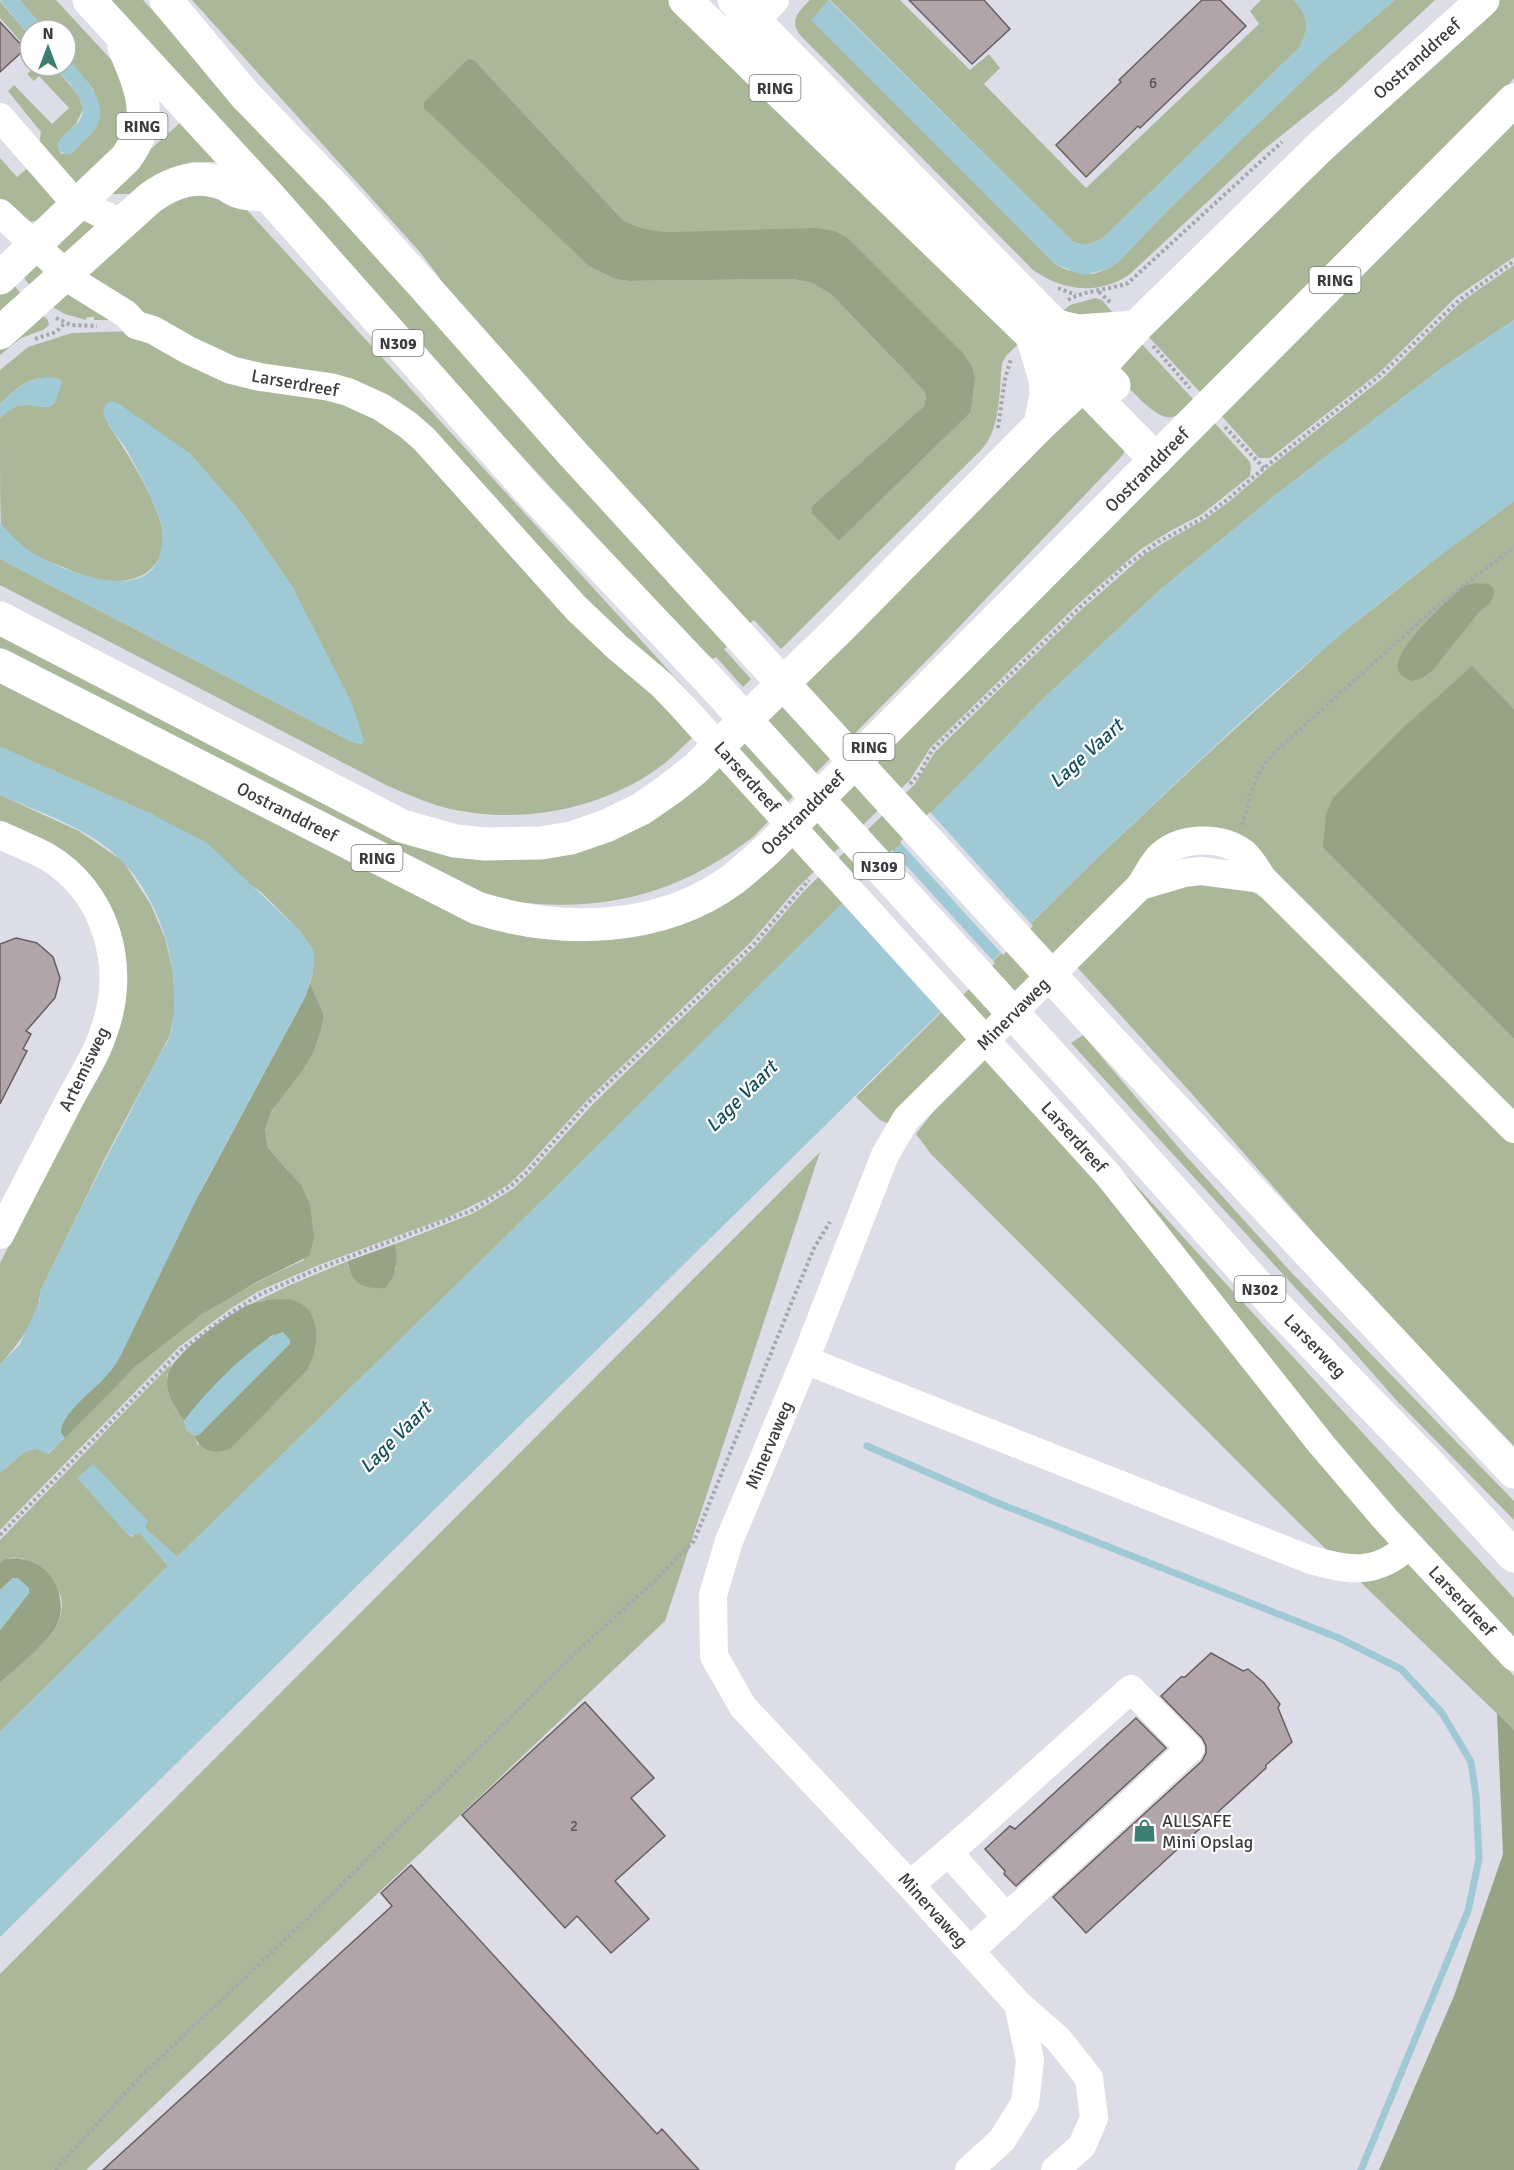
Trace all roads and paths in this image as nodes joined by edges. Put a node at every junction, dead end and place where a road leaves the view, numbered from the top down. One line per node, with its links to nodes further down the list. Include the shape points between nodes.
1 (89, 0): 7 (main road, Larserdreef / RING)
2 (685, 0): 8 (main road, RING)
3 (725, 0): 8 (street)
4 (1483, 0): 22 (main road, Oostranddreef / RING, via 1322,145)
5 (167, 1): 41 (main road, N309, via 245,95 336,189 573,454 1086,1014)
6 (754, 7): 8 (street); 21 (main road, RING)
7 (117, 28): 12 (main road, Larserdreef); 13 (main road, RING, via 141,91 143,122 126,158)
8 (716, 31): 21 (main road, RING)
9 (1514, 100): 25 (main road, Oostranddreef / RING)
10 (0, 117): 13 (street)
11 (1288, 137): 20 (path, via 1128,282)
12 (268, 195): 15 (main road, via 238,192 215,180 182,180 155,194); 36 (main road, Larserdreef / N309, via 529,490 710,681)
13 (78, 203): 15 (street); 16 (main road, RING)
14 (0, 213): 16 (street, Larserdreef)
15 (122, 223): 18 (main road)
16 (34, 245): 18 (street, Larserdreef); 19 (main road, RING)
17 (1514, 261): 28 (path, via 1459,300 1382,374)
18 (65, 274): 23 (main road); 43 (street, Larserdreef, via 126,314 136,325 222,367 339,389 390,412 424,439 576,608 682,707 1022,1079 1108,1176 1321,1444)
19 (0, 278)
20 (1099, 291): 21 (path, via 1070,299); 22 (path)
21 (1046, 327): 22 (main road, via 1078,331); 24 (main road, RING); 26 (main road, RING, via 1046,395)
22 (1136, 327): 24 (main road, Oostranddreef / RING); 25 (path)
23 (0, 333)
24 (1091, 377): 26 (main road, Oostranddreef / RING); 27 (main road, RING)
25 (1209, 408): 27 (main road, Oostranddreef / RING); 28 (path)
26 (1040, 425): 30 (main road, Oostranddreef / RING, via 695,770 641,809 615,822 551,842 514,845 455,841 402,826)
27 (1165, 452): 31 (main road, Oostranddreef / RING, via 750,865 699,898 629,922 537,922 477,908)
28 (1264, 468): 32 (path, via 1203,518 1143,552 1087,601 932,750 920,773)
29 (1514, 547): 33 (path, via 1436,607 1263,764 1255,777)
30 (0, 618)
31 (0, 664)
32 (904, 790)
33 (1240, 830)
34 (0, 835): 39 (street, Artemisweg, via 46,856 85,891 109,939 115,978 103,1035)
35 (813, 876): 42 (path, via 754,944 590,1101 511,1186 472,1210 320,1268 261,1294 232,1312 181,1350)
36 (1048, 1052): 44 (main road, Larserweg / N302, via 1274,1304)
37 (1514, 1130): 40 (street, Minervaweg, via 1263,879 1201,871 1140,886 906,1119 885,1155)
38 (836, 1215): 51 (path, via 814,1248 694,1541 572,1656 317,1910 141,2076)
39 (0, 1234)
40 (805, 1360): 43 (street, via 1322,1563 1361,1570 1391,1559); 47 (street, Minervaweg, via 729,1541 713,1595 714,1656 743,1707)
41 (1514, 1472)
42 (0, 1535)
43 (1409, 1545): 45 (street, Larserdreef)
44 (1514, 1556)
45 (1514, 1657)
46 (948, 1852): 47 (street); 48 (street); 48 (street, via 1131,1689 1190,1749)
47 (910, 1885): 49 (street, Minervaweg)
48 (1007, 1918): 49 (street)
49 (970, 1951): 50 (street, Minervaweg)
50 (1018, 2004): 52 (street, via 1030,2060 1025,2103 1002,2140); 53 (street, Minervaweg, via 1058,2039 1089,2078 1094,2118 1082,2145)
51 (55, 2170)
52 (969, 2170)
53 (1055, 2170)

